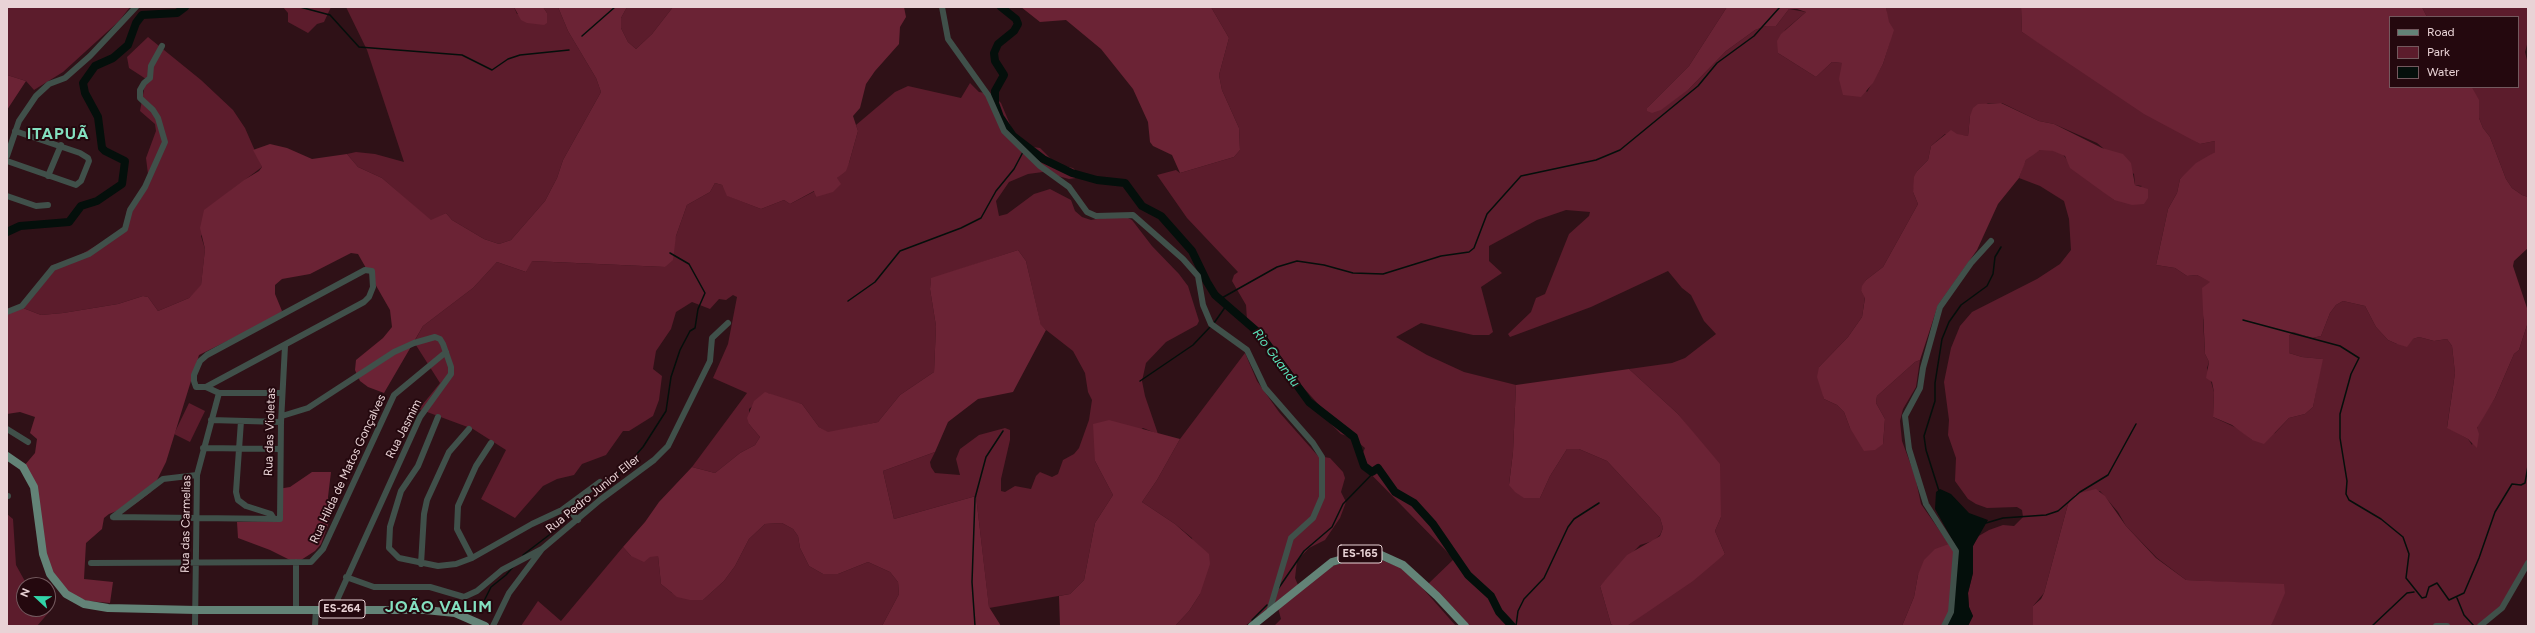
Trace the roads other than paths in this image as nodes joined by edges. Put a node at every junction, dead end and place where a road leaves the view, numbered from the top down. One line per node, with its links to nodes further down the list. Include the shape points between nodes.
1 (136, 7): 4 (street, via 90,56 64,78 49,84 36,96)
2 (942, 7): 49 (street, via 948,39 988,95 1004,131 1040,166 1070,187 1087,212 1096,216 1133,215 1183,258 1198,276 1203,305 1212,325 1247,350 1265,388 1322,457 1323,482 1320,505 1310,522 1291,538)
3 (162, 46): 12 (street, via 151,66 150,78 140,90 140,98 158,118 165,142 145,187 130,210 125,229 89,254 53,268 22,306)
4 (15, 131): 5 (street); 6 (street)
5 (61, 145): 8 (street); 8 (street, via 89,159 82,181 79,185 74,185)
6 (7, 156)
7 (7, 161): 8 (street)
8 (48, 176)
9 (7, 196): 10 (street, via 36,206)
10 (48, 205)
11 (1991, 241): 56 (street, via 1971,263 1940,307 1920,388 1905,416 1909,450 1926,504 1956,551 1951,612)
12 (7, 312)
13 (728, 323): 36 (street, Rua Pedro Junior Eller, via 712,338 712,357 685,407 671,440 662,452)
14 (285, 346): 16 (street); 16 (street, via 367,300 373,287 373,272 365,270 202,359 197,365 194,381 198,388); 18 (street, Rua das Violetas)
15 (446, 352): 20 (street, Rua Jasmim, via 442,340 436,337 414,343 394,352 308,408); 40 (street, Rua Hilda de Matos Gonçalves, via 394,395 323,549 311,562); 44 (street, Rua Jasmim, via 452,369 450,376 420,417)
16 (206, 387): 17 (street)
17 (219, 393): 18 (street); 21 (street, Rua das Carmelias)
18 (282, 393): 20 (street, Rua das Violetas)
19 (438, 417): 43 (street, via 418,466 401,491 388,534 392,554)
20 (281, 419): 22 (street, Rua Jasmim); 29 (street, Rua das Violetas)
21 (211, 420): 22 (street, Rua Jasmim); 27 (street, Rua das Carmelias)
22 (241, 421): 28 (street)
23 (7, 429): 25 (street)
24 (469, 429): 43 (street, via 450,452 427,500)
25 (28, 442)
26 (491, 443): 38 (street, via 476,466 458,506 457,529)
27 (203, 448): 28 (street); 31 (street, Rua das Carmelias)
28 (240, 448): 29 (street); 35 (street, via 236,492 238,500)
29 (280, 449): 35 (street, Rua das Violetas)
30 (7, 456): 47 (main road, ES-264, via 23,467 34,487 46,566 66,594 84,604 99,607)
31 (197, 475): 34 (street, Rua das Carmelias); 34 (street, via 163,479 113,517)
32 (600, 482): 33 (street)
33 (562, 510): 36 (street, via 570,512); 38 (street)
34 (197, 519): 35 (street); 39 (street, Rua das Carmelias)
35 (277, 519)
36 (578, 520): 37 (street, Rua Pedro Junior Eller)
37 (542, 549): 44 (street, via 502,570 477,591 464,597 430,587 374,587); 53 (street, Rua Pedro Junior Eller, via 510,593)
38 (472, 558): 43 (street, via 449,566)
39 (197, 561): 40 (street, Rua Hilda de Matos Gonçalves); 41 (street, Rua Hilda de Matos Gonçalves); 47 (street, Rua das Carmelias)
40 (296, 562): 48 (street)
41 (91, 563)
42 (2528, 563): 59 (street, via 2502,608)
43 (421, 564)
44 (346, 577): 46 (street, Rua Jasmim)
45 (316, 609): 46 (main road, ES-264); 48 (main road, ES-264); 51 (street)
46 (333, 609): 52 (main road, ES-264, via 446,612 463,615)
47 (196, 610): 48 (main road, ES-264); 50 (street, Rua das Carmelias)
48 (296, 610)
49 (1269, 612): 54 (main road, ES-165); 55 (main road, ES-165, via 1332,562 1360,554 1382,555 1403,565)
50 (195, 626)
51 (315, 626)
52 (485, 626)
53 (493, 626)
54 (1252, 626)
55 (1465, 626)
56 (1944, 626)
57 (2436, 626): 58 (street)
58 (2447, 626)
59 (2480, 626)

